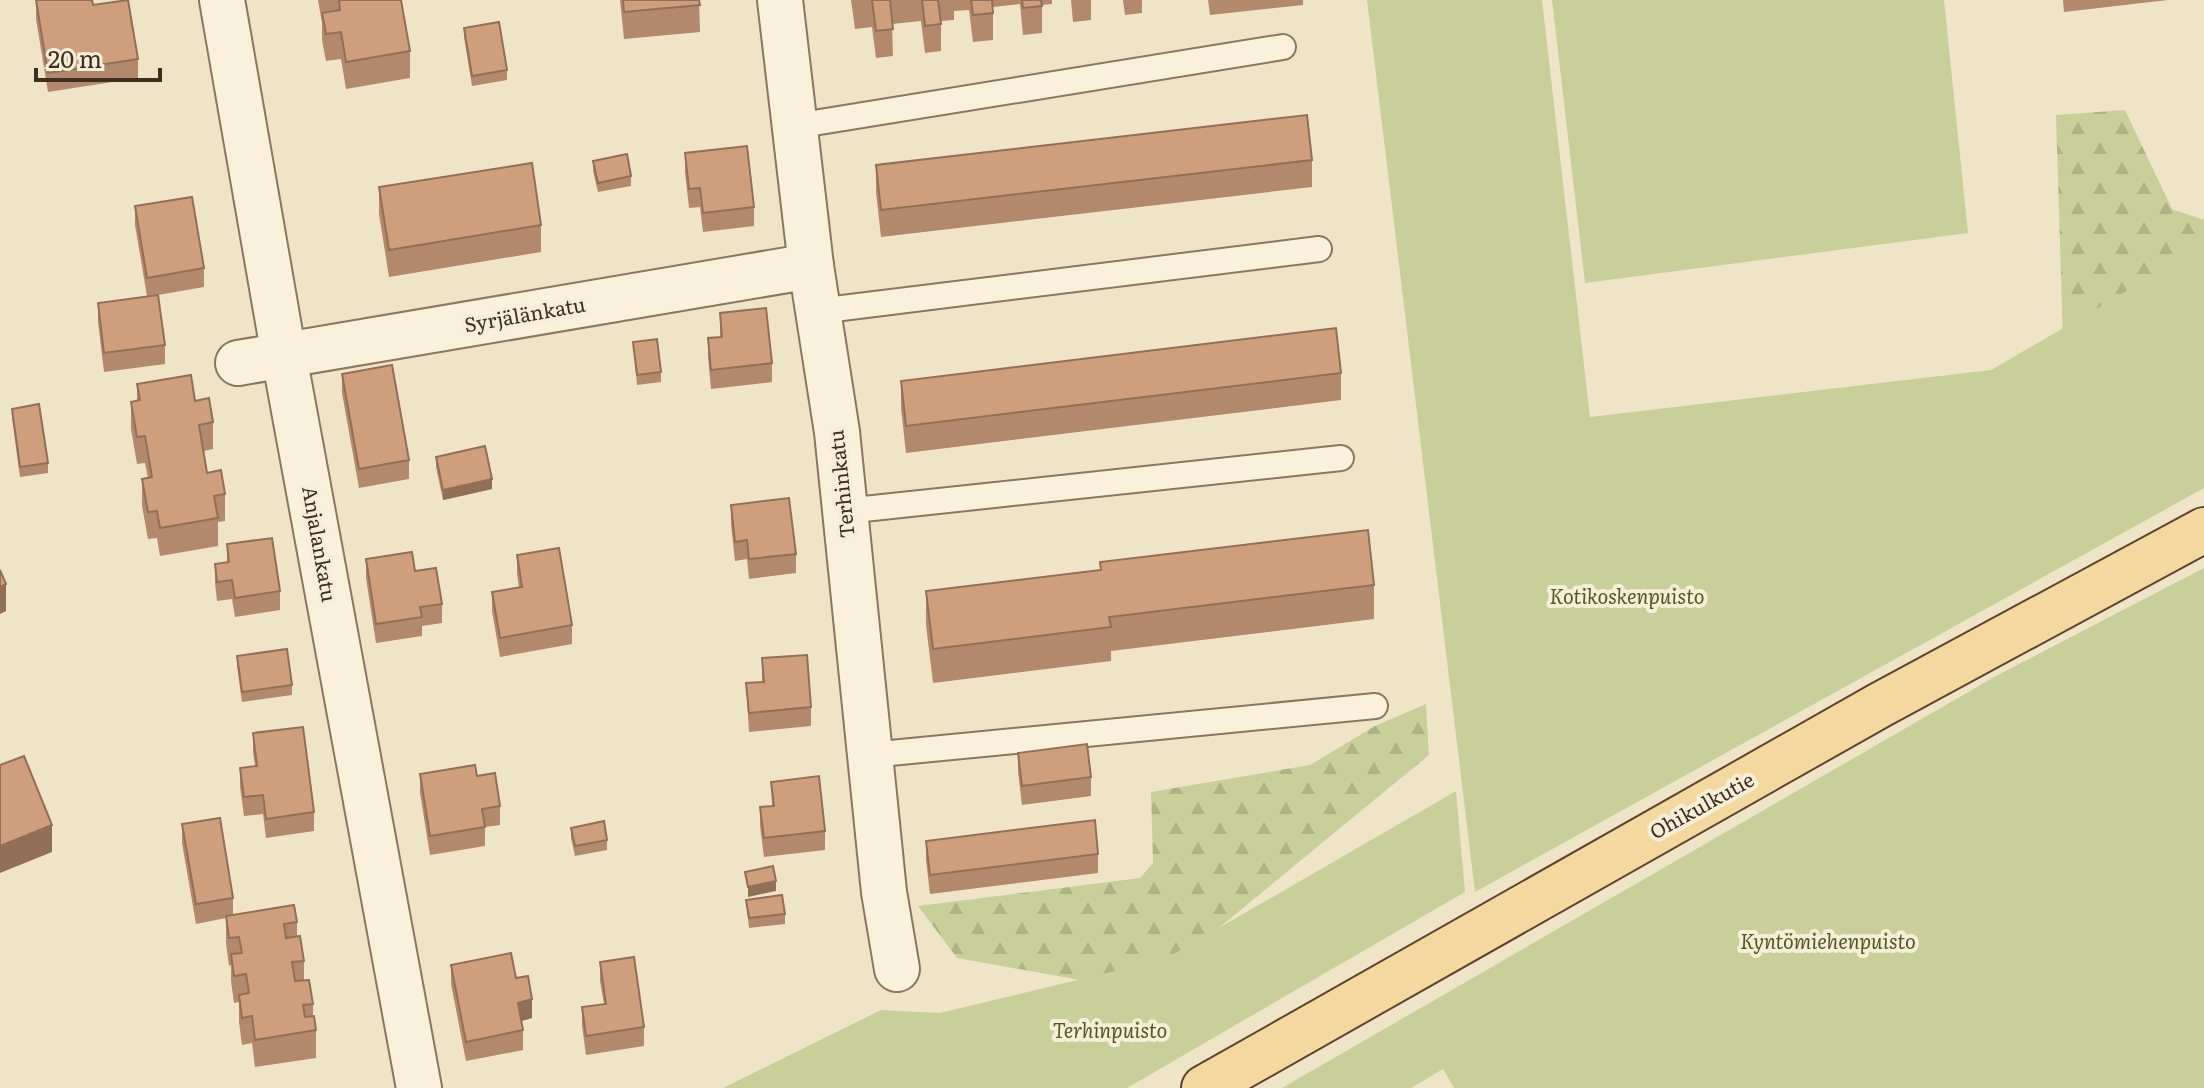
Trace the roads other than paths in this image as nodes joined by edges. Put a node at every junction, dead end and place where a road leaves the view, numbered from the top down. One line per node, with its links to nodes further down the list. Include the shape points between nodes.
1 (222, 0): 8 (street, Anjalankatu)
2 (780, 0): 4 (street, Terhinkatu)
3 (1283, 47): 4 (lane)
4 (795, 126): 6 (street, Terhinkatu)
5 (1319, 249): 7 (lane)
6 (811, 266): 7 (street, Terhinkatu); 8 (street, Syrjälänkatu)
7 (818, 311): 11 (street, Terhinkatu)
8 (284, 356): 9 (street, Syrjälänkatu); 16 (street, Anjalankatu)
9 (238, 363)
10 (1341, 458): 11 (lane)
11 (845, 511): 14 (street, Terhinkatu)
12 (2204, 530): 17 (main road, Ohikulkutie, via 1880,705)
13 (1375, 706): 14 (lane)
14 (870, 755): 15 (street, Terhinkatu)
15 (897, 969)
16 (419, 1088)
17 (1204, 1088)

